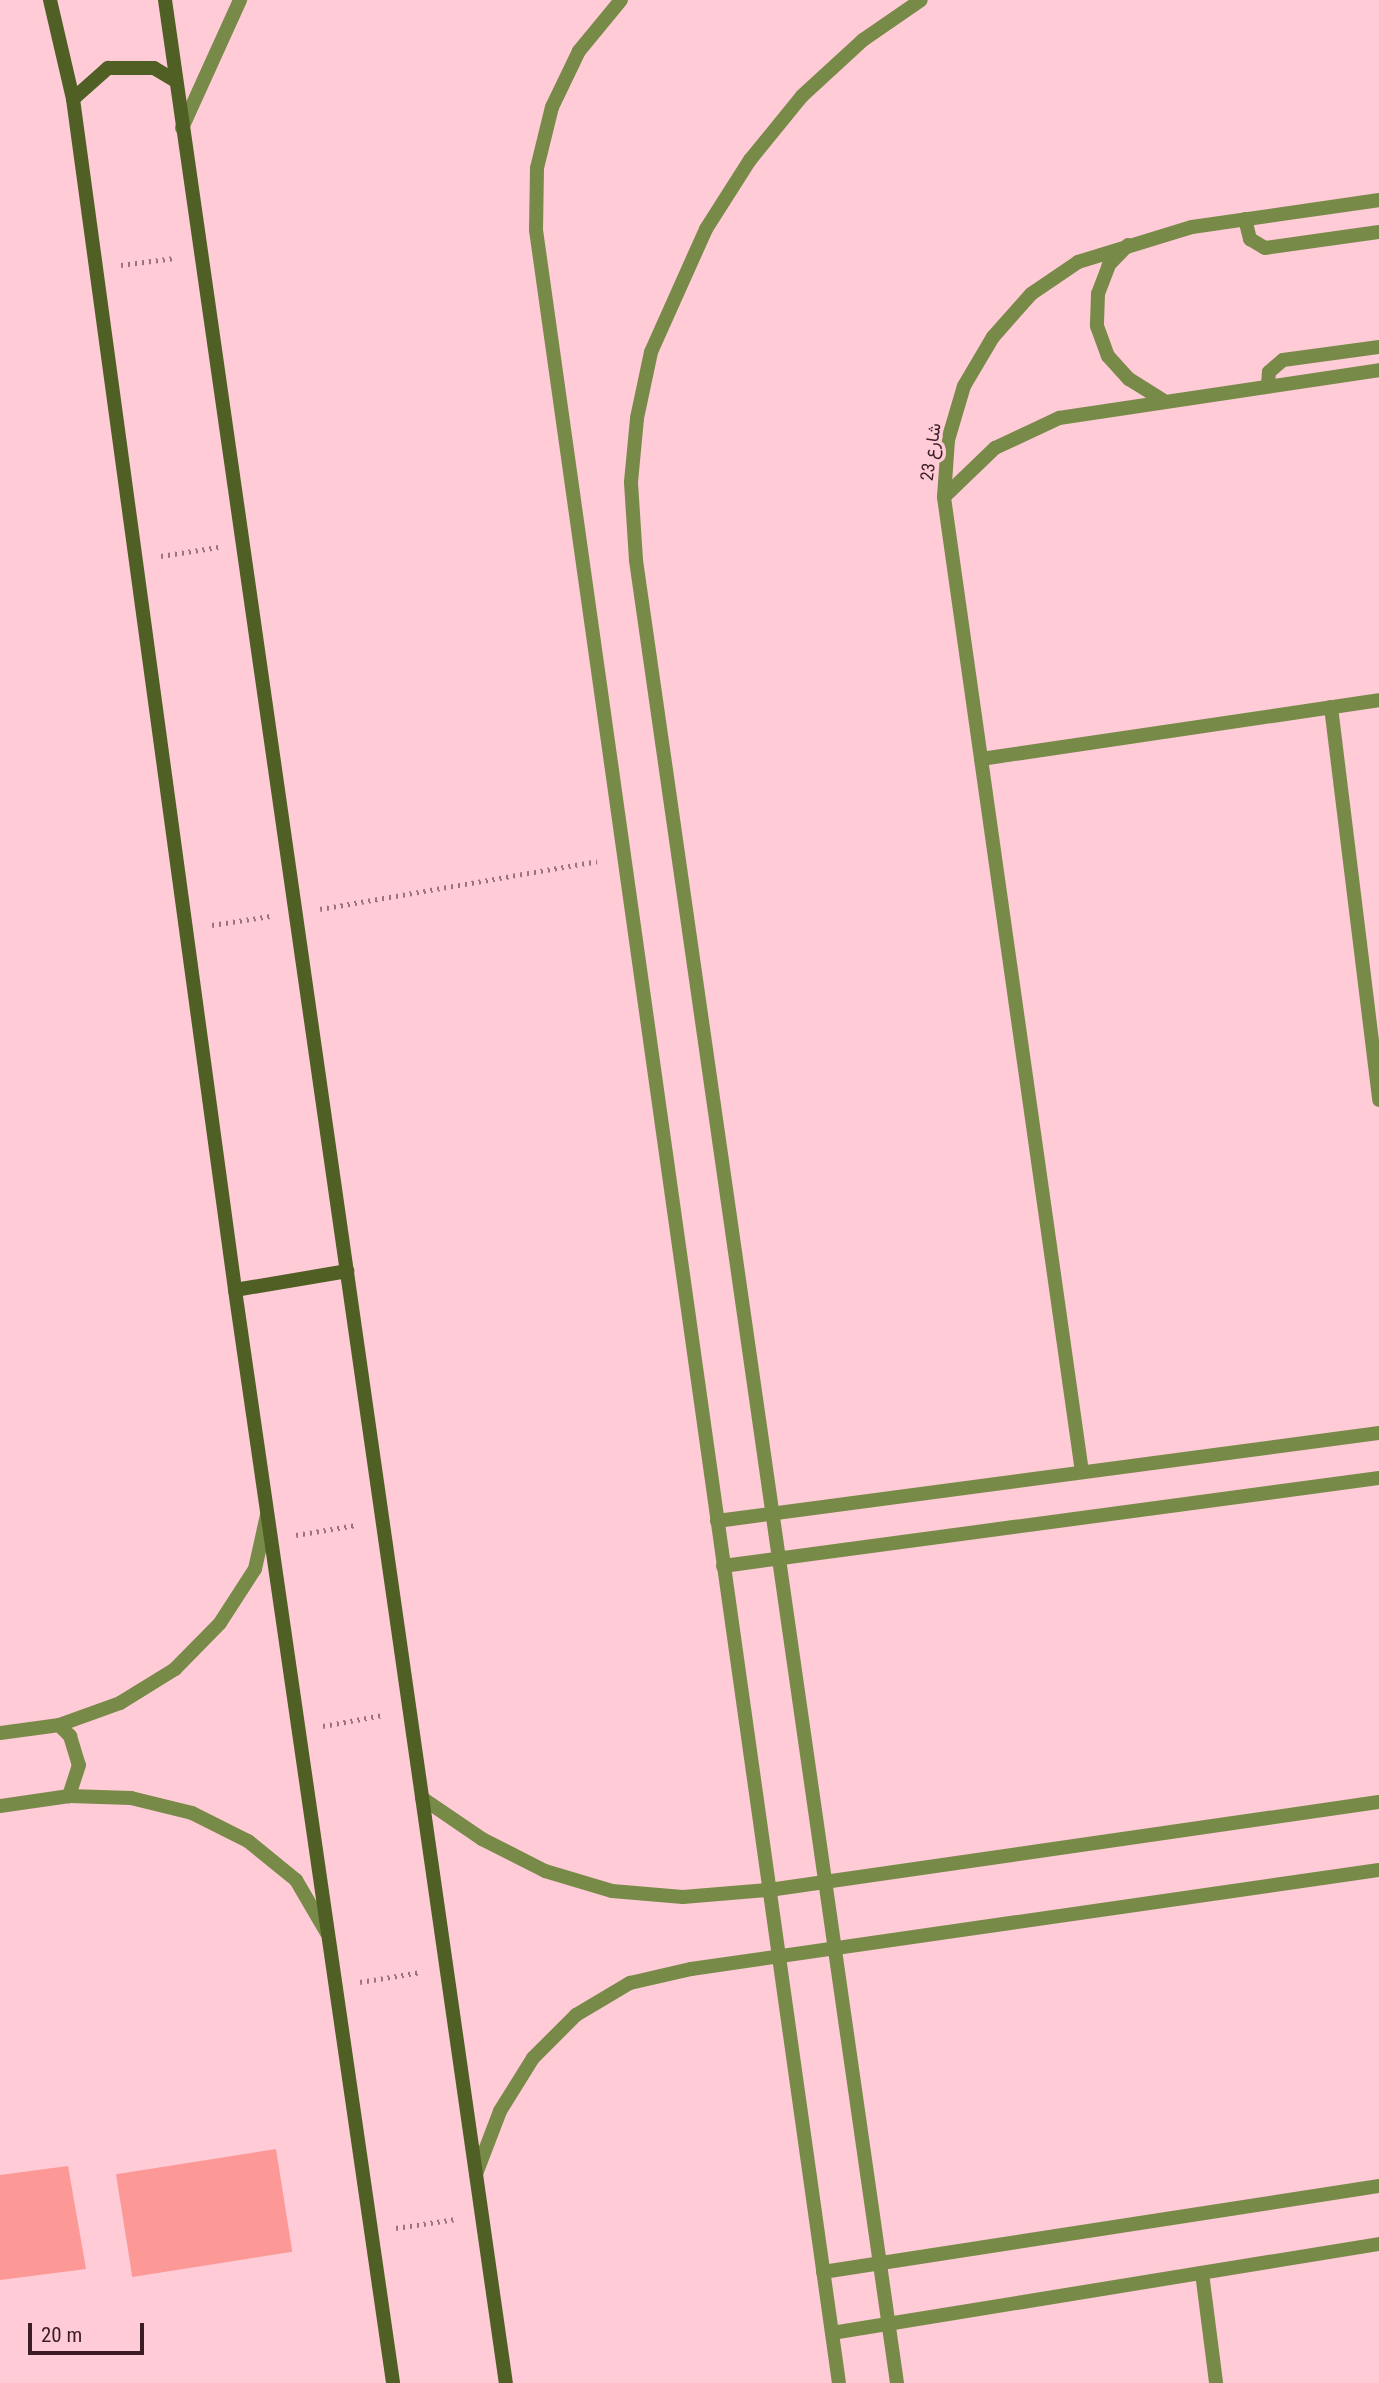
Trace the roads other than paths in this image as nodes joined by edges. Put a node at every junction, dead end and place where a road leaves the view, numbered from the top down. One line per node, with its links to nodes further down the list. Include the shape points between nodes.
1 (50, 0): 7 (street)
2 (164, 0): 6 (street)
3 (240, 0): 8 (street)
4 (621, 0): 29 (street, via 579,51 552,107 537,168 536,230)
5 (921, 0): 28 (street, via 863,40 802,96 750,160 676,289 651,352 636,418 631,482 636,560)
6 (174, 80): 7 (street, via 154,68 108,68); 8 (street)
7 (73, 99): 23 (street)
8 (182, 128): 22 (street)
9 (1379, 200): 10 (street, شارع 23)
10 (1245, 219): 11 (street, via 1250,239 1265,248); 12 (street, شارع 23)
11 (1379, 232)
12 (1131, 242): 16 (street, via 1109,265 1098,294 1097,326 1108,356 1129,379); 17 (street, شارع 23, via 1078,262 1031,294 993,337 964,386 954,418)
13 (1379, 347): 15 (street, via 1283,360 1269,372)
14 (1379, 370): 15 (street, شارع 23)
15 (1268, 385): 16 (street, شارع 23)
16 (1162, 400): 17 (street, شارع 23, via 1059,418 1026,431 986,456)
17 (944, 497): 20 (street)
18 (1379, 700): 19 (street)
19 (1331, 707): 20 (street); 21 (street)
20 (981, 759): 25 (street)
21 (1379, 1100)
22 (347, 1271): 23 (street); 35 (street)
23 (235, 1290): 27 (street)
24 (1379, 1433): 25 (street)
25 (1082, 1472): 28 (street)
26 (1379, 1478): 30 (street)
27 (267, 1513): 32 (street, via 255,1569 220,1623 175,1669 120,1703); 41 (street)
28 (773, 1514): 29 (street); 30 (street)
29 (717, 1521): 31 (street)
30 (780, 1559): 31 (street); 39 (street)
31 (723, 1566): 40 (street)
32 (59, 1725): 33 (street); 34 (street, via 70,1736 79,1765)
33 (0, 1733)
34 (69, 1796): 37 (street); 41 (street, via 131,1798 180,1810 248,1841 296,1880)
35 (422, 1798): 40 (street, via 482,1839 545,1871 612,1891 683,1898); 44 (street)
36 (1379, 1802): 39 (street)
37 (0, 1806)
38 (1379, 1870): 42 (street)
39 (826, 1882): 40 (street); 42 (street)
40 (769, 1890): 43 (street)
41 (328, 1934): 52 (street)
42 (836, 1951): 43 (street); 47 (street)
43 (780, 1958): 44 (street, via 630,1983 576,2015 533,2058 500,2111); 48 (street)
44 (476, 2174): 53 (street)
45 (1379, 2186): 47 (street)
46 (1379, 2244): 49 (street)
47 (880, 2263): 48 (street); 50 (street)
48 (824, 2272): 51 (street)
49 (1202, 2273): 50 (street); 56 (street)
50 (888, 2324): 51 (street); 55 (street)
51 (832, 2333): 54 (street)
52 (393, 2383)
53 (506, 2383)
54 (839, 2383)
55 (897, 2383)
56 (1216, 2383)

